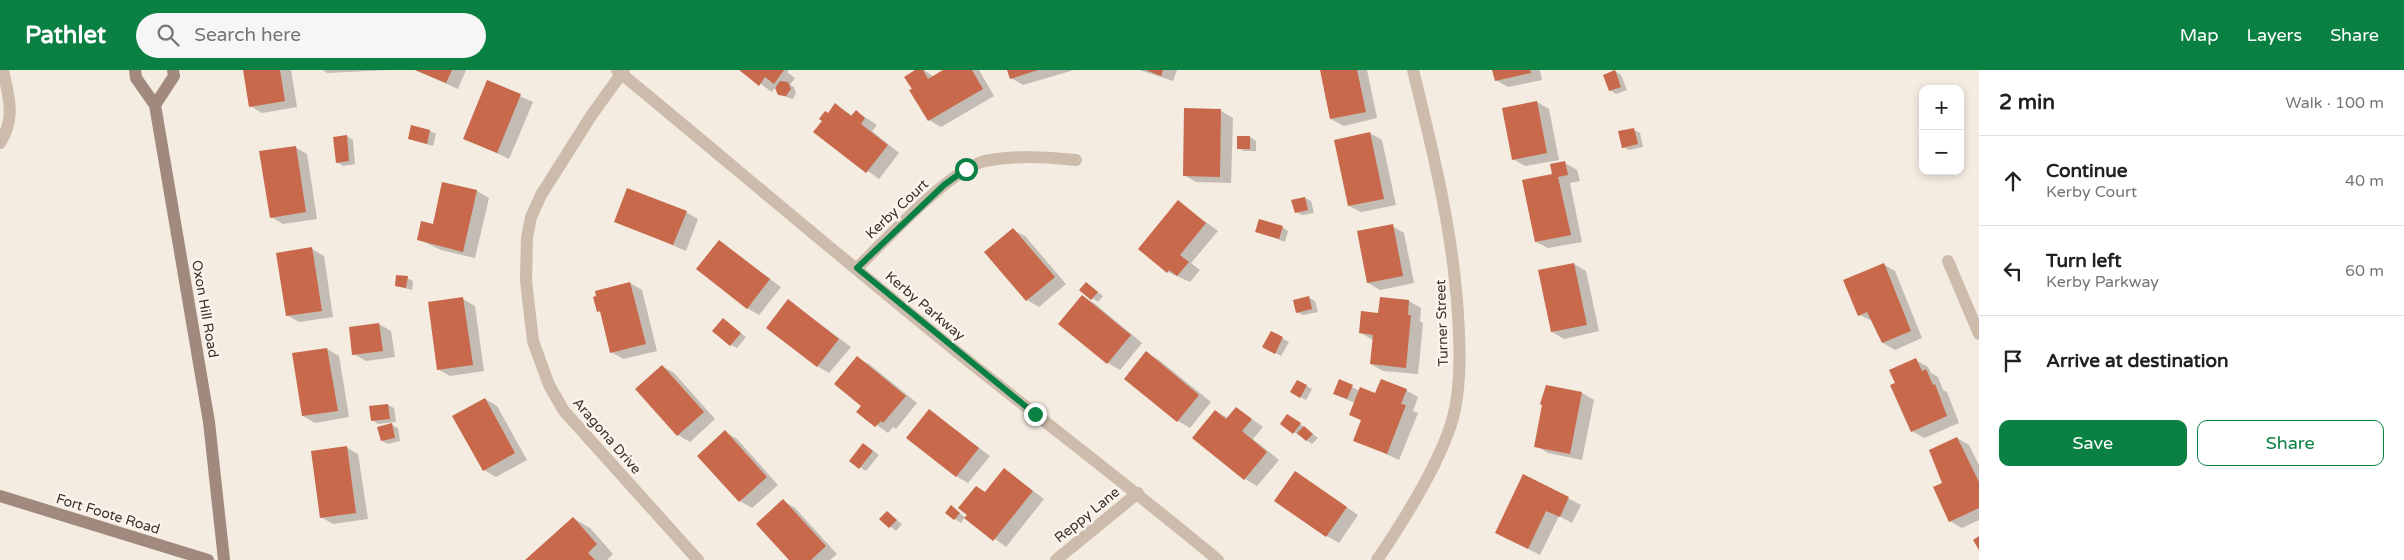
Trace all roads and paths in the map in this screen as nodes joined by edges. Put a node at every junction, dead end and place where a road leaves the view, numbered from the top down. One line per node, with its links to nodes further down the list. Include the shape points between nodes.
1 (3, 70): 7 (street, via 10,102 10,128)
2 (135, 70): 6 (main road, Oxon Hill Road, via 136,78)
3 (173, 70): 6 (main road, via 174,76)
4 (1413, 70): 19 (street, Turner Street, via 1438,168 1455,270 1460,356 1455,410 1448,434 1419,492)
5 (621, 71): 10 (street, Kerby Parkway); 16 (street, Aragona Drive, via 555,172 531,217 525,257 533,341 549,385 564,411)
6 (155, 105): 15 (main road, Oxon Hill Road, via 209,422)
7 (0, 143)
8 (1076, 160): 10 (street, Kerby Court, via 1036,156 984,162 966,169 944,185)
9 (1948, 261): 11 (street)
10 (857, 268): 12 (street, Kerby Parkway, via 1080,451)
11 (1979, 334)
12 (1138, 493): 17 (street, Reppy Lane); 18 (street, Kerby Parkway)
13 (0, 496): 14 (main road, Fort Foote Road)
14 (208, 560)
15 (224, 560)
16 (698, 560)
17 (1056, 560)
18 (1218, 560)
19 (1377, 560)

